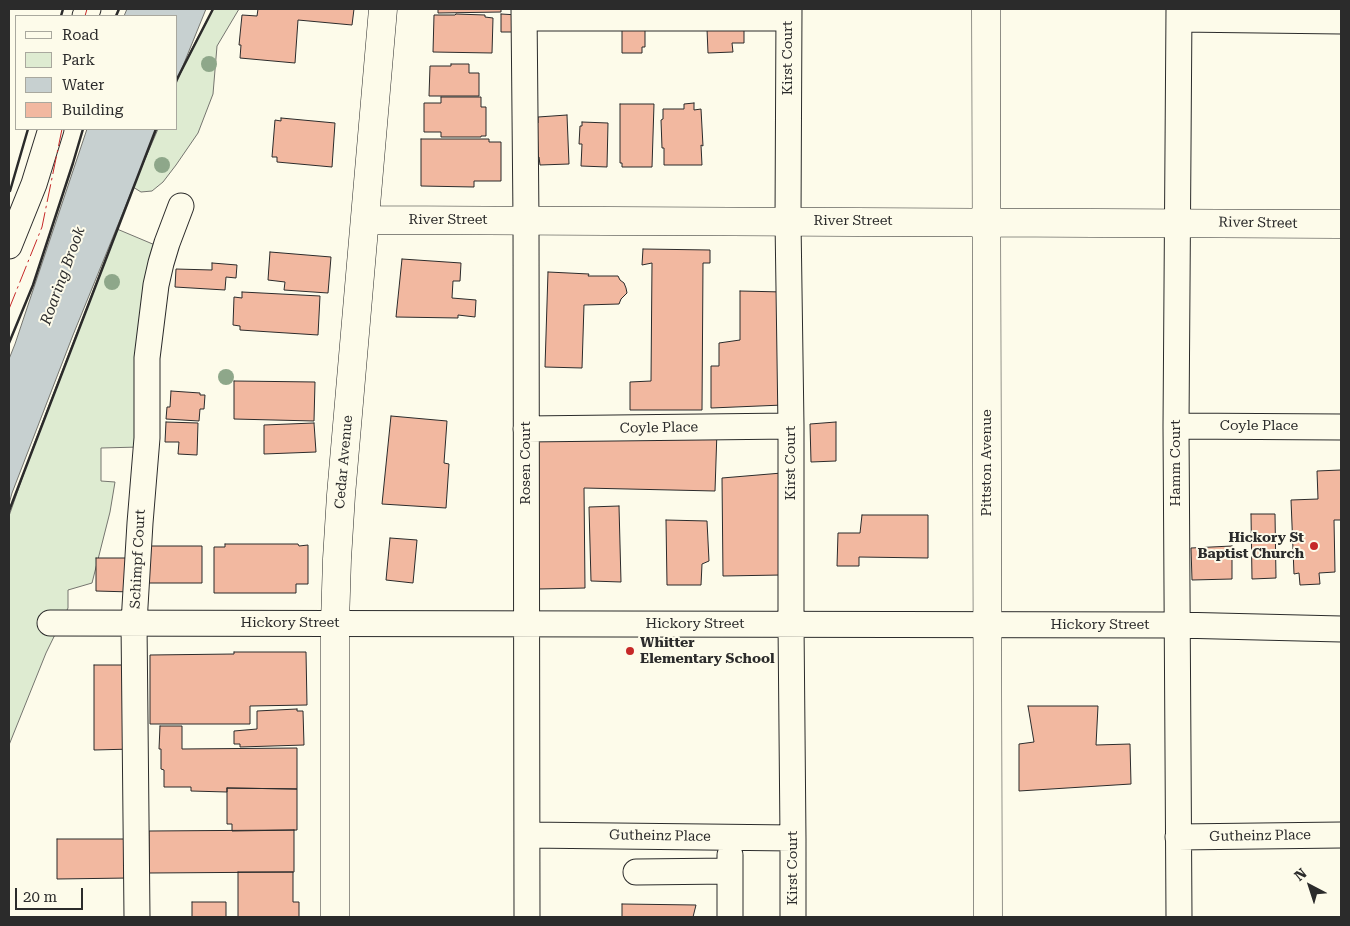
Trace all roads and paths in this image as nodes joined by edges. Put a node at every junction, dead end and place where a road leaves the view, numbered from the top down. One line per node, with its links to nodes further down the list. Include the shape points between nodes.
1 (383, 9): 9 (main road, Cedar Avenue)
2 (986, 9): 12 (main road, Pittston Avenue)
3 (789, 13): 4 (street); 11 (street, Kirst Court)
4 (524, 14): 10 (street, Rosen Court)
5 (1179, 14): 6 (street); 13 (street, Hamm Court)
6 (1341, 21)
7 (51, 130): 15 (street, via 34,184)
8 (181, 206): 21 (street, Schimpf Court, via 160,263 148,349 147,438)
9 (365, 220): 10 (main road, River Street); 22 (main road, Cedar Avenue, via 341,495)
10 (526, 220): 11 (main road, River Street); 19 (street, Rosen Court)
11 (788, 221): 12 (main road, River Street); 16 (street, Kirst Court)
12 (987, 222): 13 (main road, River Street); 25 (main road, Pittston Avenue)
13 (1177, 222): 14 (main road, River Street); 17 (street, Hamm Court)
14 (1341, 224)
15 (10, 240)
16 (791, 426): 19 (street, Coyle Place); 24 (street, Kirst Court)
17 (1176, 426): 18 (street, Coyle Place); 26 (street, Hamm Court)
18 (1341, 427)
19 (526, 429): 23 (street, Rosen Court)
20 (50, 623): 21 (street, Hickory Street)
21 (134, 623): 22 (street, Hickory Street); 35 (street, Schimpf Court)
22 (335, 624): 23 (street, Hickory Street); 36 (main road, Cedar Avenue)
23 (526, 624): 24 (street, Hickory Street); 28 (street, Rosen Court)
24 (791, 624): 25 (street, Hickory Street); 32 (street, Kirst Court)
25 (987, 624): 26 (street, Hickory Street); 40 (main road, Pittston Avenue)
26 (1177, 625): 27 (street, Hickory Street); 31 (street, Hamm Court)
27 (1341, 630)
28 (527, 835): 30 (street, Gutheinz Place); 37 (street, Rosen Court)
29 (1341, 835): 31 (street, Gutheinz Place)
30 (731, 837): 32 (street, Gutheinz Place); 34 (street)
31 (1178, 837): 41 (street, Hamm Court)
32 (793, 838): 39 (street, Kirst Court)
33 (636, 872): 34 (street)
34 (730, 872): 38 (street)
35 (137, 917)
36 (335, 917)
37 (527, 917)
38 (730, 917)
39 (792, 917)
40 (988, 917)
41 (1179, 917)

